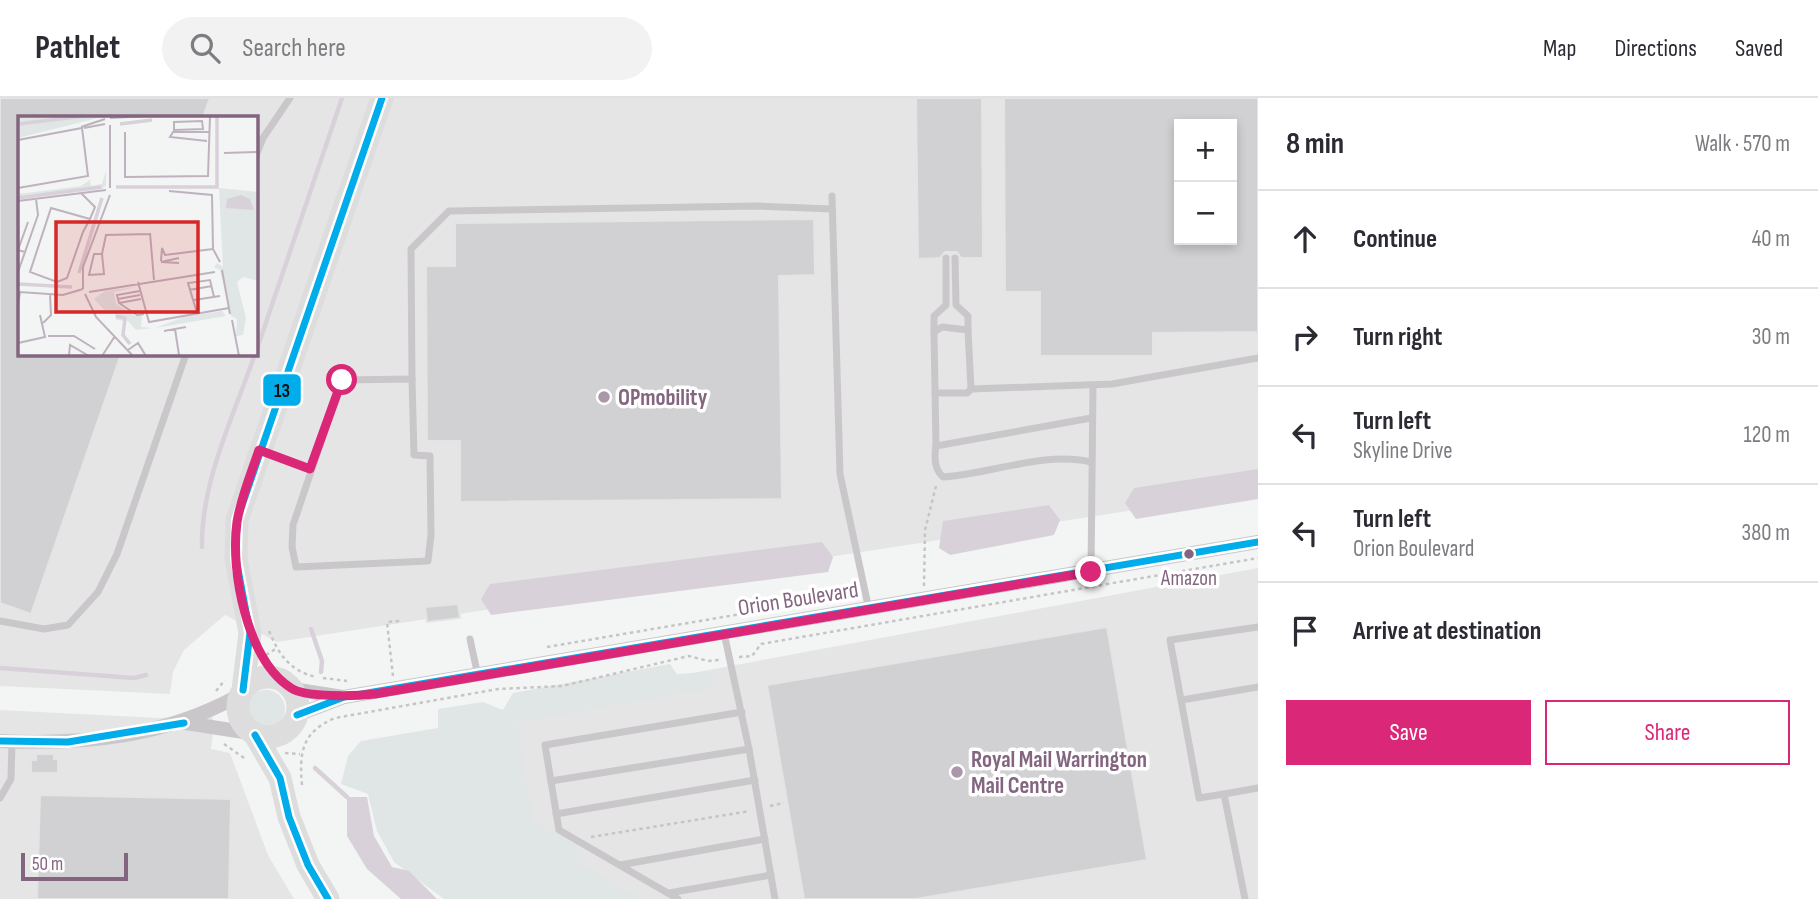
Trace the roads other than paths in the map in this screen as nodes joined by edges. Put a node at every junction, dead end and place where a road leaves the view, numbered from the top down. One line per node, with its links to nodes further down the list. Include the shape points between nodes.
1 (290, 98): 3 (lane)
2 (382, 98): 18 (main road)
3 (257, 153)
4 (832, 196): 5 (lane)
5 (832, 209): 12 (lane, via 449,211 411,250); 23 (lane, via 839,474)
6 (946, 258): 9 (lane, via 946,305 934,316)
7 (955, 258): 8 (lane, via 956,305 968,316)
8 (968, 330): 9 (lane, via 942,327); 14 (lane)
9 (934, 332): 15 (lane)
10 (186, 355): 24 (lane, via 117,554 98,592 68,625 44,629)
11 (1258, 358): 13 (lane)
12 (412, 379): 20 (lane, via 342,380); 20 (lane, via 414,454 430,456 428,561 296,567 293,525)
13 (1093, 386): 14 (lane); 16 (lane)
14 (971, 389): 15 (lane, via 967,393)
15 (935, 393): 17 (lane)
16 (1091, 418): 17 (lane); 19 (lane)
17 (936, 446): 19 (lane, via 943,477 1054,460)
18 (259, 450): 20 (lane); 26 (main road, via 236,536 240,585)
19 (1091, 462): 22 (lane)
20 (310, 469)
21 (1258, 542): 22 (street, Orion Boulevard)
22 (1091, 572): 23 (street, Orion Boulevard)
23 (869, 611): 27 (street, Orion Boulevard)
24 (0, 621)
25 (1258, 627): 34 (lane, via 1170,640)
26 (259, 630): 30 (main road); 32 (main road)
27 (724, 633): 29 (street, Orion Boulevard); 35 (lane)
28 (470, 639): 29 (lane)
29 (478, 677): 33 (street, Orion Boulevard)
30 (286, 684): 32 (main road, via 259,678); 33 (street, Orion Boulevard); 37 (main road, via 298,706)
31 (1258, 687): 34 (lane)
32 (242, 692): 36 (street); 38 (main road, via 238,716)
33 (344, 697): 37 (street, Orion Boulevard)
34 (1182, 700): 45 (lane, via 1199,798)
35 (742, 712): 40 (lane); 43 (lane, via 545,745)
36 (184, 723): 38 (street); 39 (street, via 88,740)
37 (293, 723): 38 (main road, via 272,737); 41 (main road)
38 (253, 734): 41 (main road)
39 (6, 741): 46 (lane, via 10,779)
40 (749, 748): 42 (lane); 43 (lane)
41 (280, 778): 52 (main road, via 308,865)
42 (755, 780): 47 (lane); 48 (lane)
43 (551, 781): 47 (lane)
44 (1258, 788): 45 (lane)
45 (1224, 794): 55 (lane)
46 (0, 798)
47 (556, 814): 49 (lane, via 559,830)
48 (765, 839): 49 (lane); 50 (lane)
49 (620, 865): 51 (lane)
50 (771, 874): 51 (lane); 54 (lane)
51 (669, 893): 53 (lane)
52 (328, 899)
53 (678, 899)
54 (775, 899)
55 (1245, 899)

